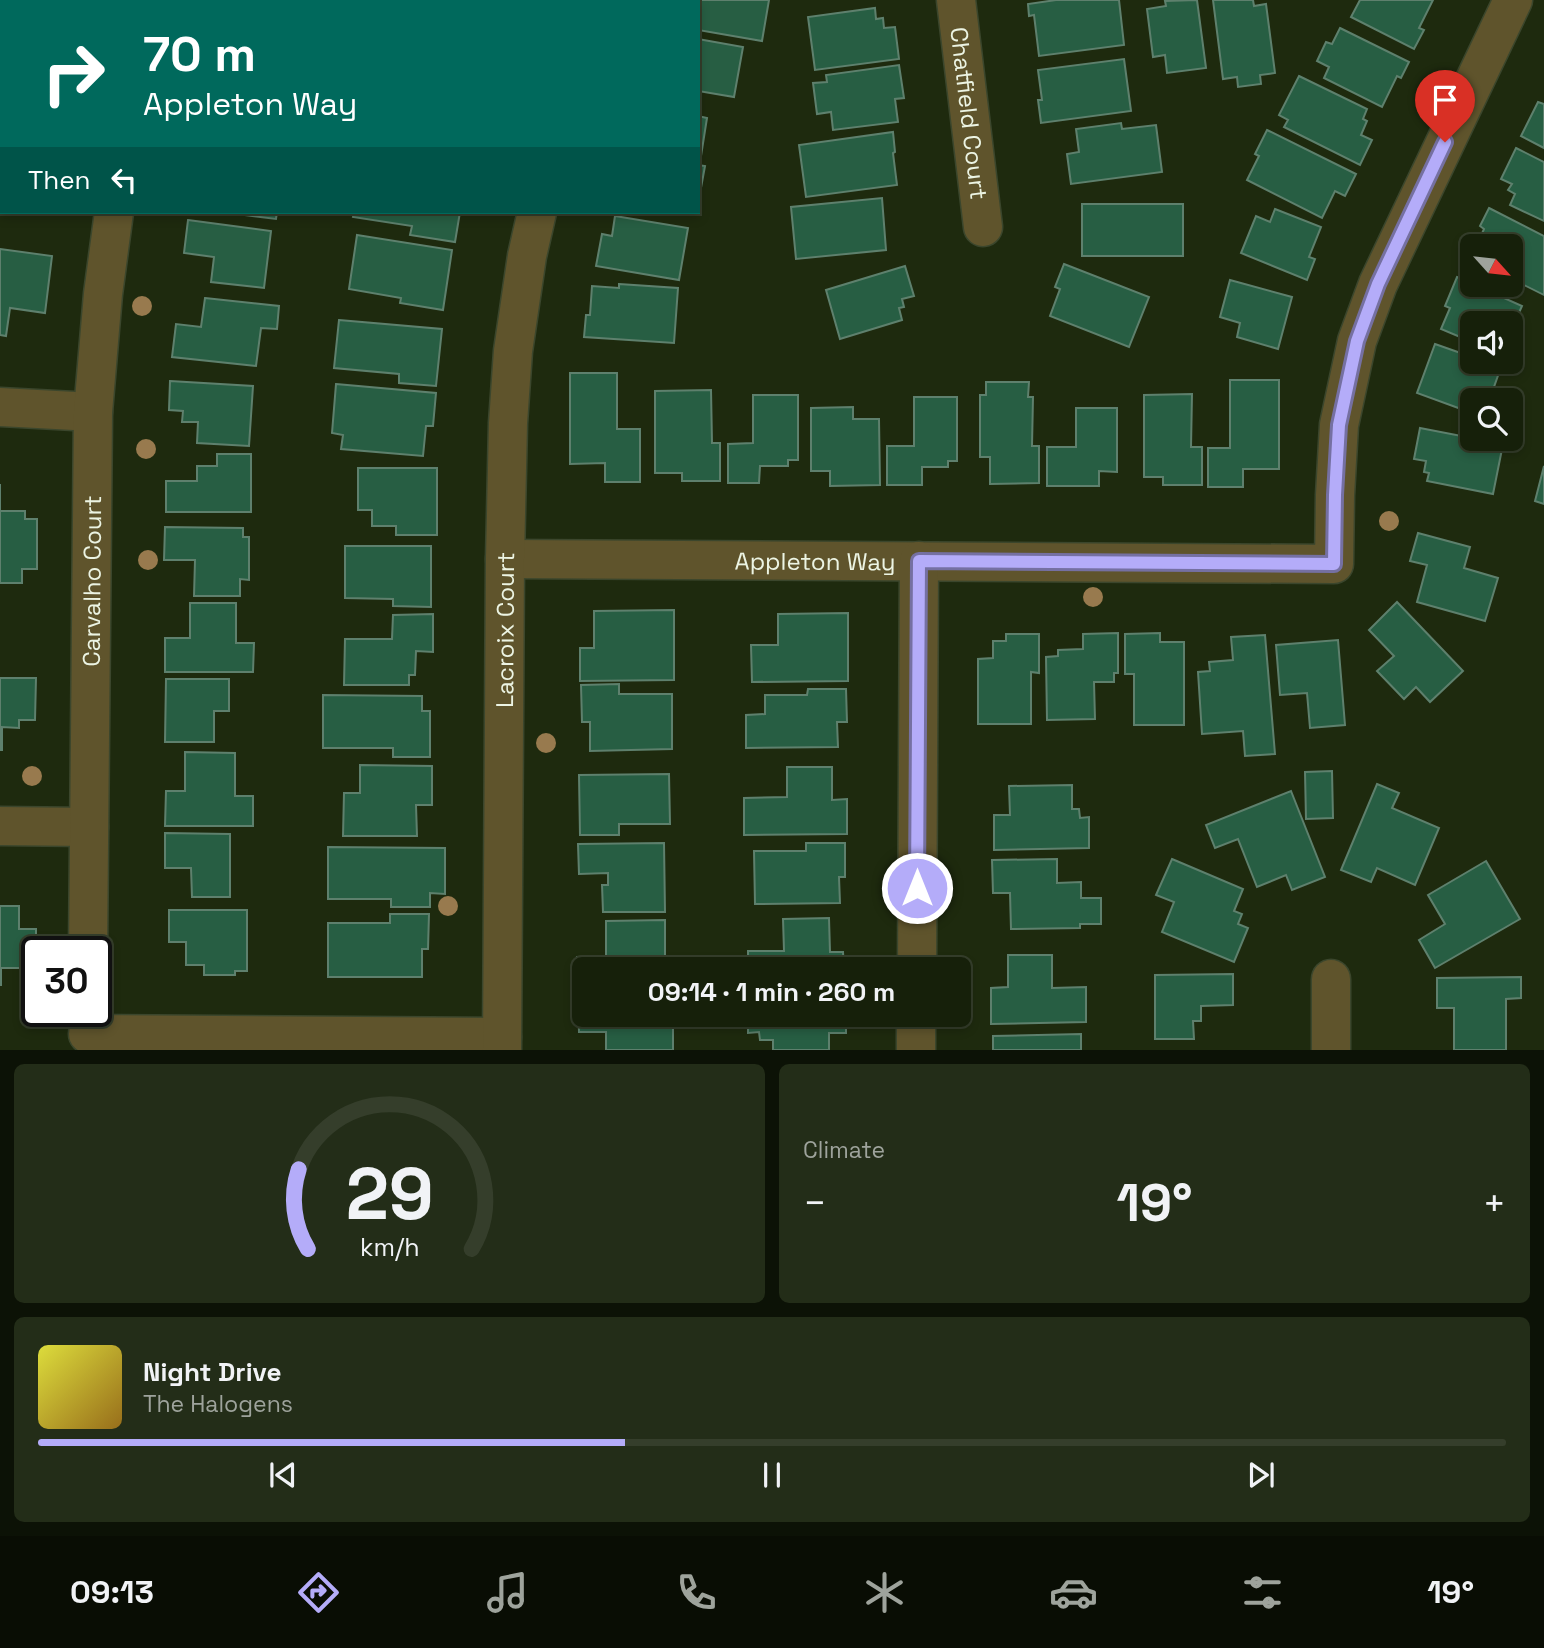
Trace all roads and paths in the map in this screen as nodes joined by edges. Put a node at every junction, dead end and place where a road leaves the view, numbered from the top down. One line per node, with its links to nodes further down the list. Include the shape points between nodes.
1 (956, 0): 5 (street, Chatfield Court)
2 (1513, 0): 9 (street, Appleton Way, via 1378,284 1357,341 1339,425 1334,564)
3 (114, 214): 7 (street, Carvalho Court)
4 (537, 214): 8 (street, Lacroix Court, via 513,351)
5 (983, 227)
6 (0, 407): 7 (street)
7 (93, 412): 11 (street, Carvalho Court)
8 (505, 559): 9 (street, Appleton Way); 17 (street, Lacroix Court)
9 (919, 561): 13 (street)
10 (0, 826): 11 (street)
11 (89, 827): 12 (street, Carvalho Court)
12 (88, 936)
13 (917, 957)
14 (1331, 979): 19 (street)
15 (916, 1027): 18 (street)
16 (88, 1032): 17 (street)
17 (502, 1043)
18 (916, 1049)
19 (1331, 1049)

